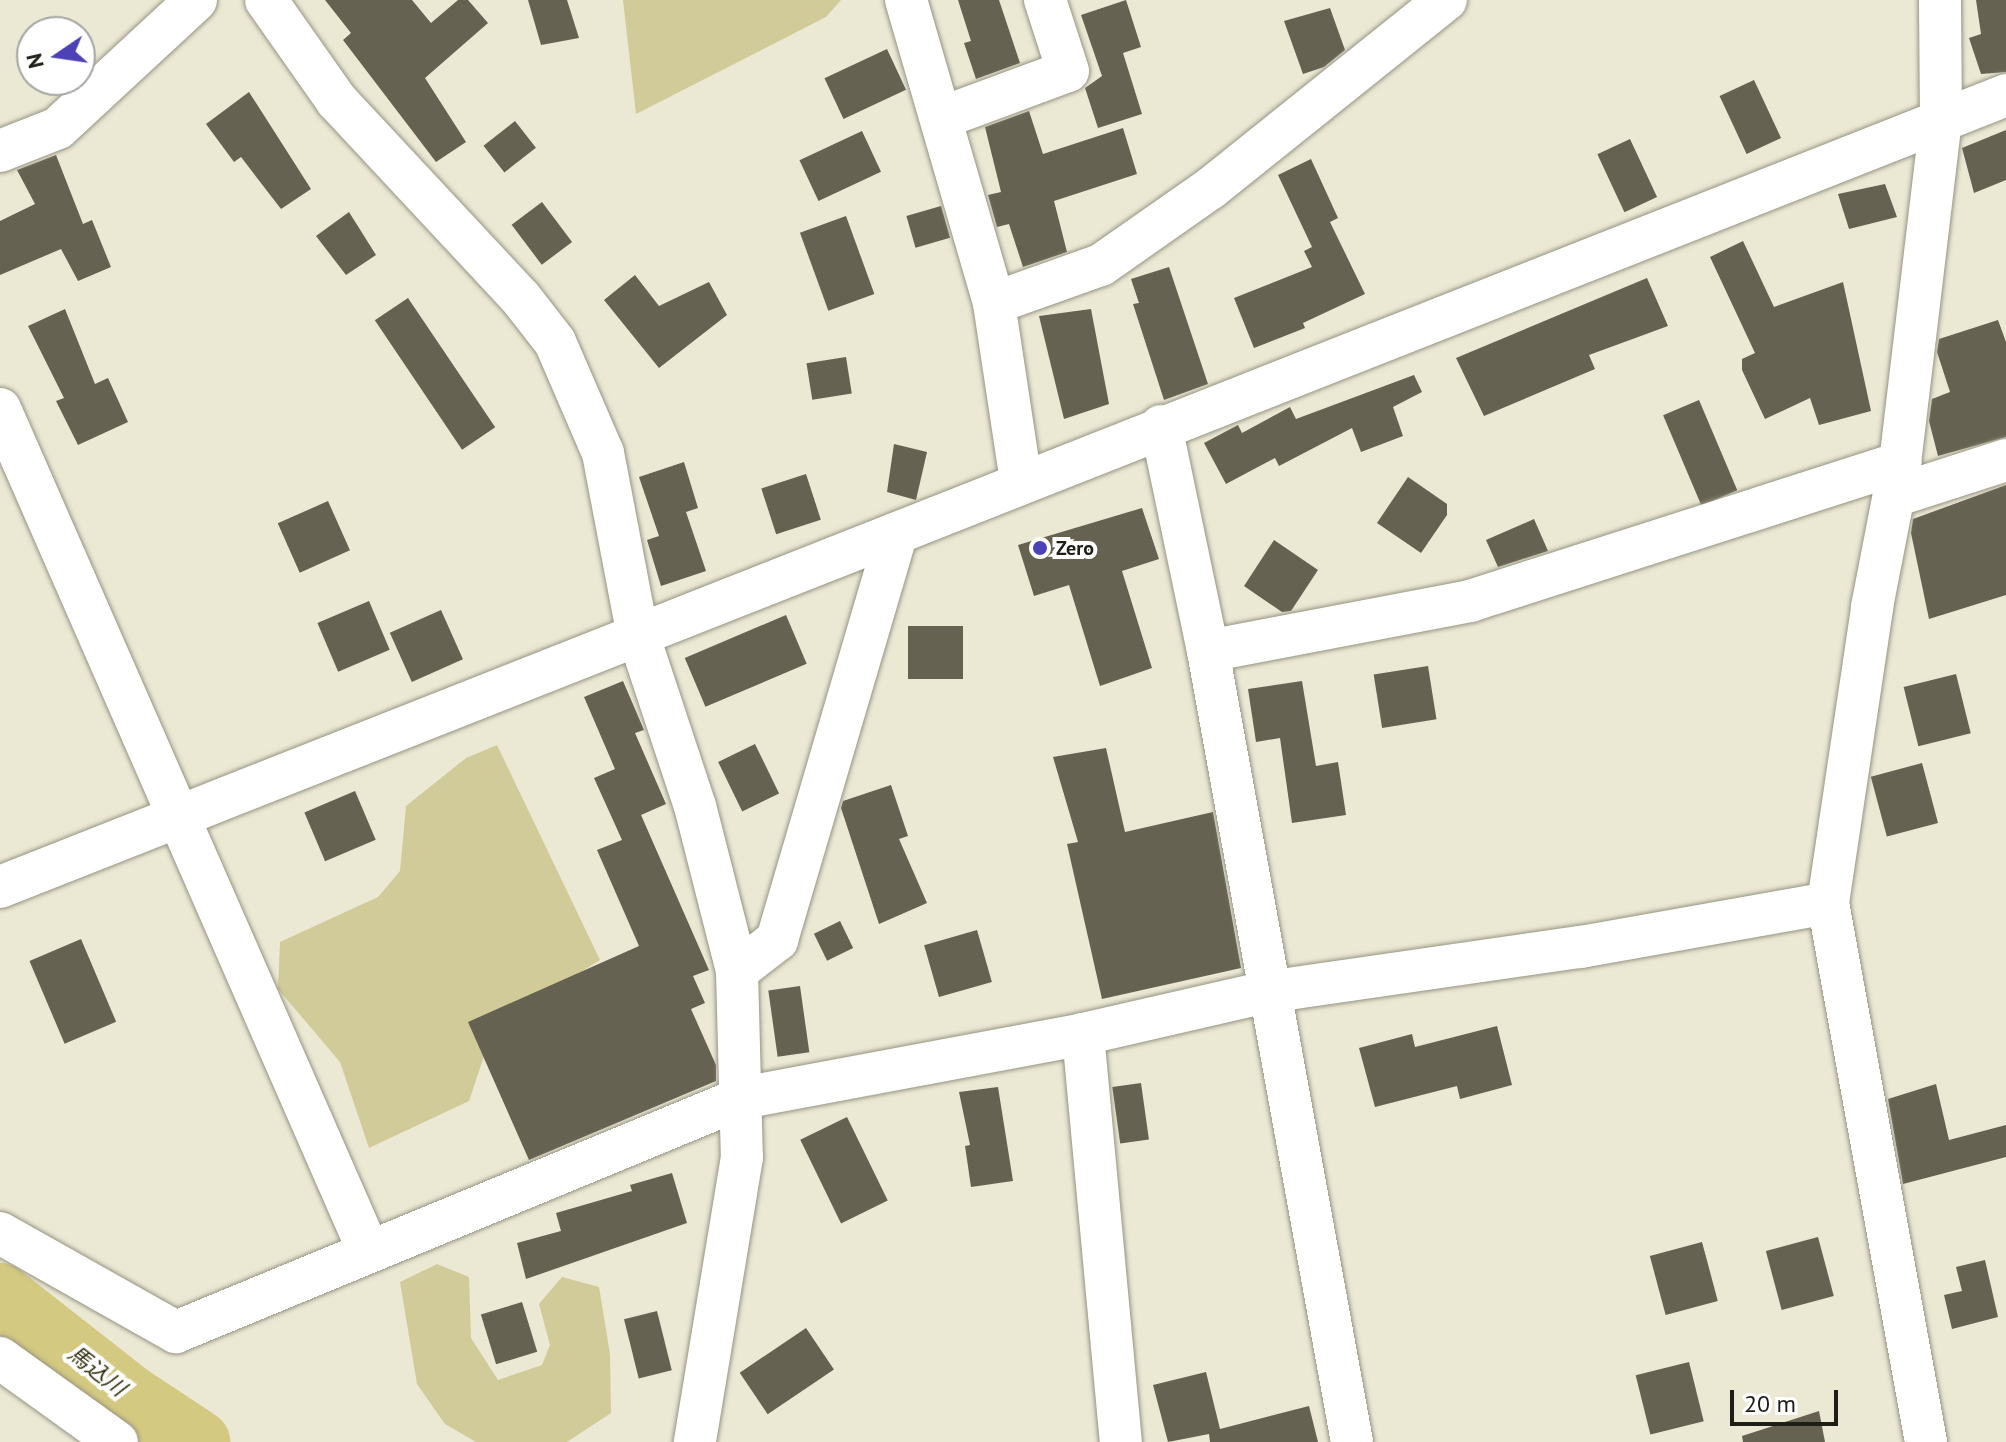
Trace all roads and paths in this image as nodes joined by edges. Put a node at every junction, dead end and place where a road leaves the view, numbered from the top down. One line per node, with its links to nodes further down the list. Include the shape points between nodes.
1 (196, 0): 10 (street, via 58,128)
2 (266, 0): 18 (street, via 337,101 520,297 555,342 603,453)
3 (906, 0): 8 (street)
4 (1045, 0): 8 (street, via 1068,71)
5 (1446, 0): 11 (street, via 1211,188 1101,265)
6 (1940, 0): 9 (street)
7 (2006, 95): 9 (street)
8 (941, 118): 11 (street)
9 (1941, 119): 13 (street); 15 (street)
10 (0, 151)
11 (994, 303): 16 (street)
12 (0, 409): 20 (street)
13 (1161, 426): 16 (street); 19 (street)
14 (2006, 460): 15 (street)
15 (1897, 480): 19 (street, via 1470,601); 22 (street)
16 (1021, 482): 17 (street)
17 (897, 533): 18 (street); 23 (street, via 777,940)
18 (637, 631): 20 (street); 23 (street, via 695,806)
19 (1208, 651): 24 (street)
20 (176, 819): 21 (street); 28 (street)
21 (0, 887)
22 (1828, 903): 24 (street, via 1581,947); 34 (street)
23 (737, 971): 26 (street)
24 (1267, 992): 25 (street); 33 (street, via 1297,1129)
25 (1083, 1034): 26 (street); 32 (street)
26 (742, 1098): 28 (street); 31 (street, via 742,1157)
27 (0, 1233): 28 (street, via 176,1332)
28 (369, 1252)
29 (0, 1358): 30 (street)
30 (117, 1442)
31 (695, 1442)
32 (1121, 1442)
33 (1352, 1442)
34 (1926, 1442)

